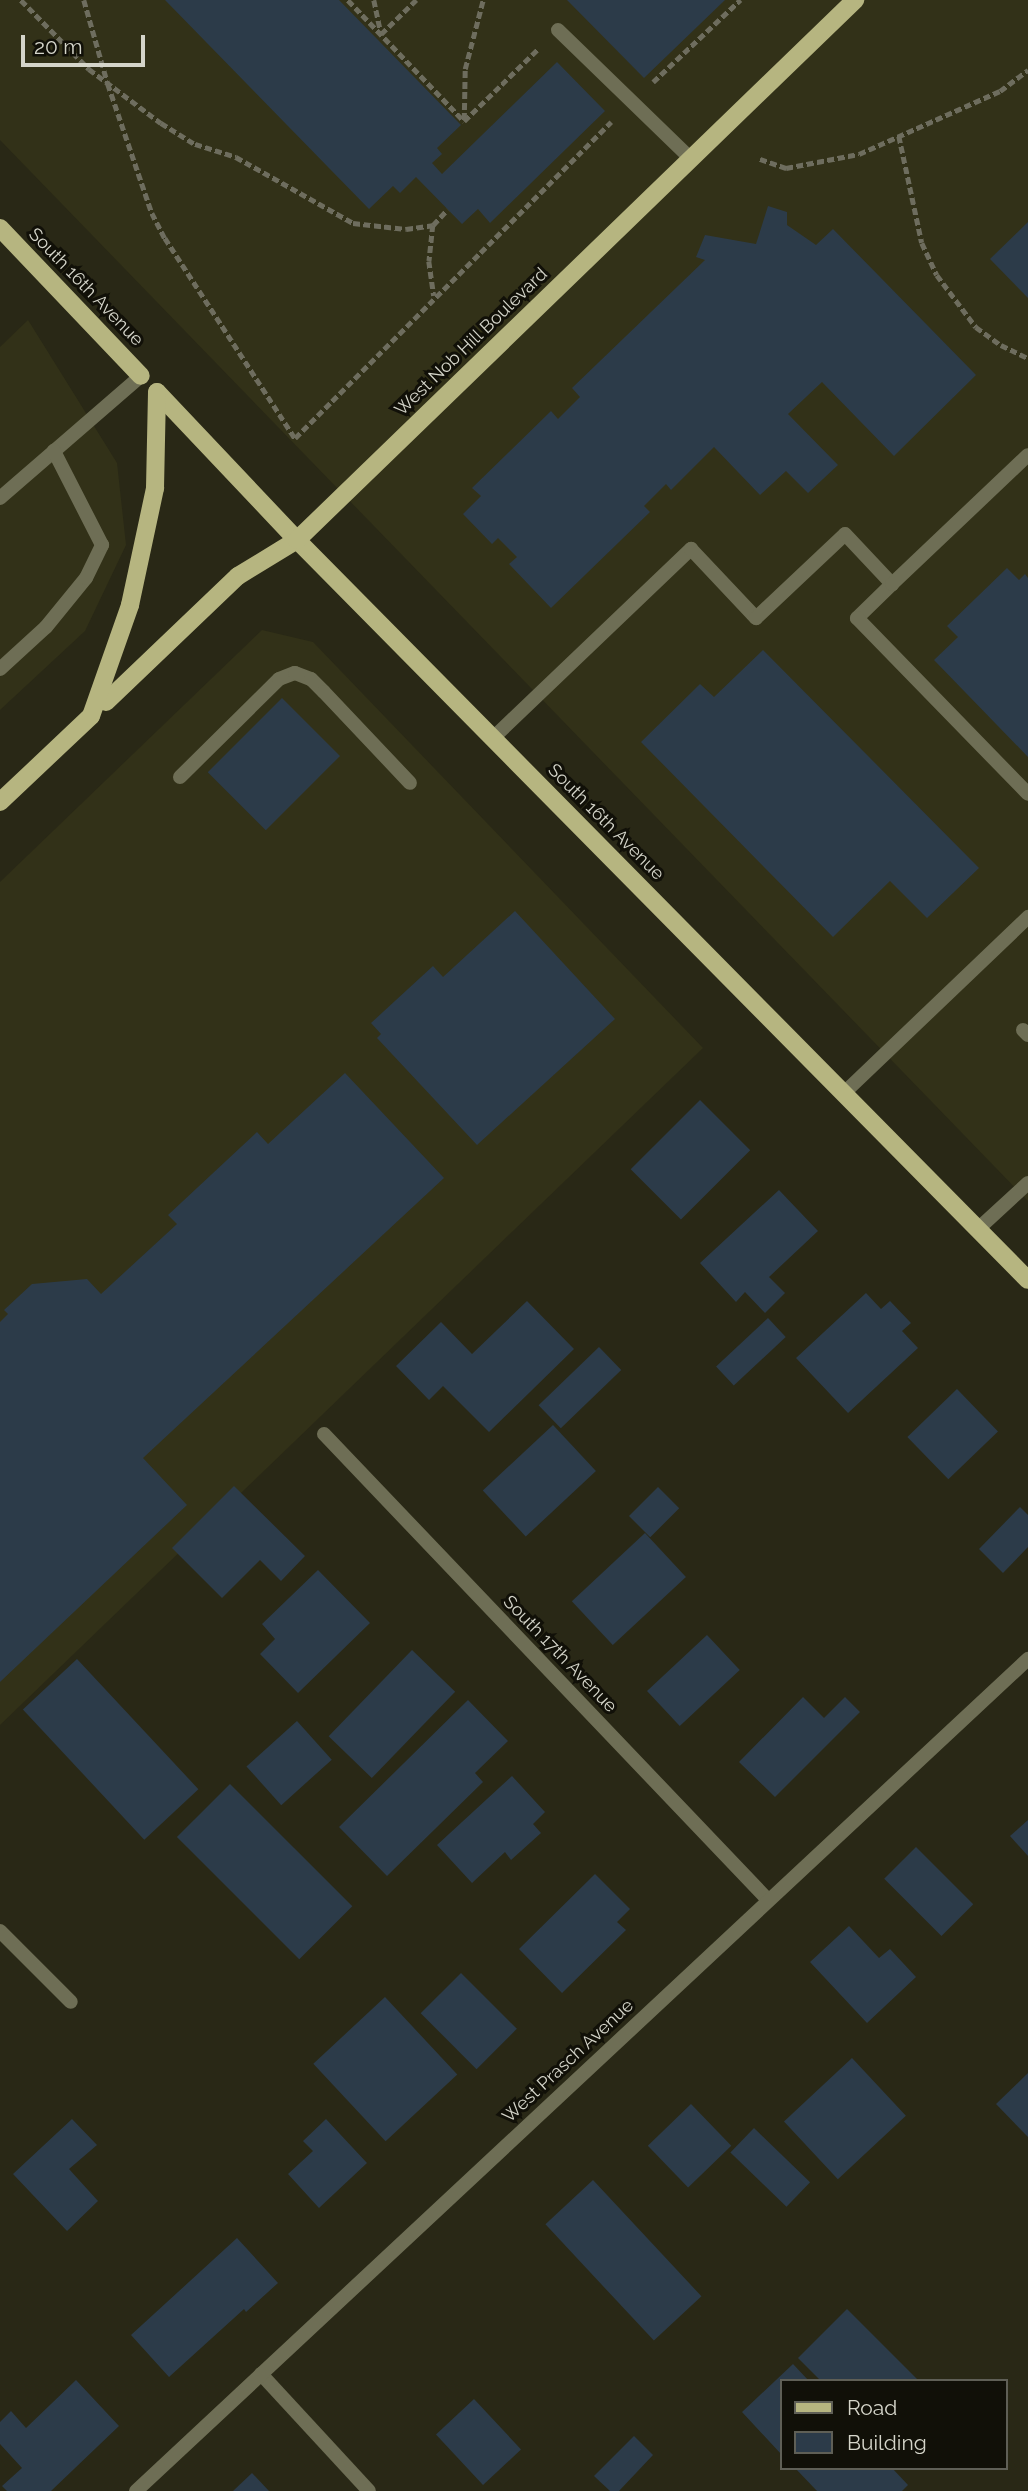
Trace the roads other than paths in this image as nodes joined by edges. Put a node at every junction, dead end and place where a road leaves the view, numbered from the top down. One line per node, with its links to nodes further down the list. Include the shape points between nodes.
1 (855, 0): 3 (main road, West Nob Hill Boulevard)
2 (558, 30): 3 (street)
3 (691, 159): 9 (main road, West Nob Hill Boulevard)
4 (0, 228): 5 (main road, South 16th Avenue)
5 (141, 376): 6 (street)
6 (54, 451): 8 (street); 11 (street, via 102,545 86,578 46,627)
7 (1028, 455): 10 (street)
8 (0, 498)
9 (297, 540): 12 (main road, West Nob Hill Boulevard, via 238,576); 13 (main road, South 16th Avenue); 17 (main road, South 16th Avenue, via 157,392 155,488 130,605 91,716)
10 (892, 584): 13 (street, via 845,534 756,618 691,549); 16 (street, via 857,618)
11 (0, 669)
12 (106, 702)
13 (493, 738): 19 (main road, South 16th Avenue)
14 (180, 777): 15 (street, via 279,679 295,673 324,692)
15 (410, 783)
16 (1028, 794)
17 (0, 802)
18 (1028, 917): 19 (street)
19 (844, 1093): 21 (main road, South 16th Avenue)
20 (1028, 1182): 21 (street)
21 (978, 1229): 22 (main road, South 16th Avenue)
22 (1028, 1280)
23 (324, 1434): 25 (street, South 17th Avenue)
24 (1028, 1660): 25 (street, West Prasch Avenue)
25 (768, 1900): 28 (street, West Prasch Avenue)
26 (0, 1931): 27 (street)
27 (71, 2002)
28 (261, 2374): 29 (street, West Prasch Avenue); 30 (street)
29 (136, 2491)
30 (369, 2491)

